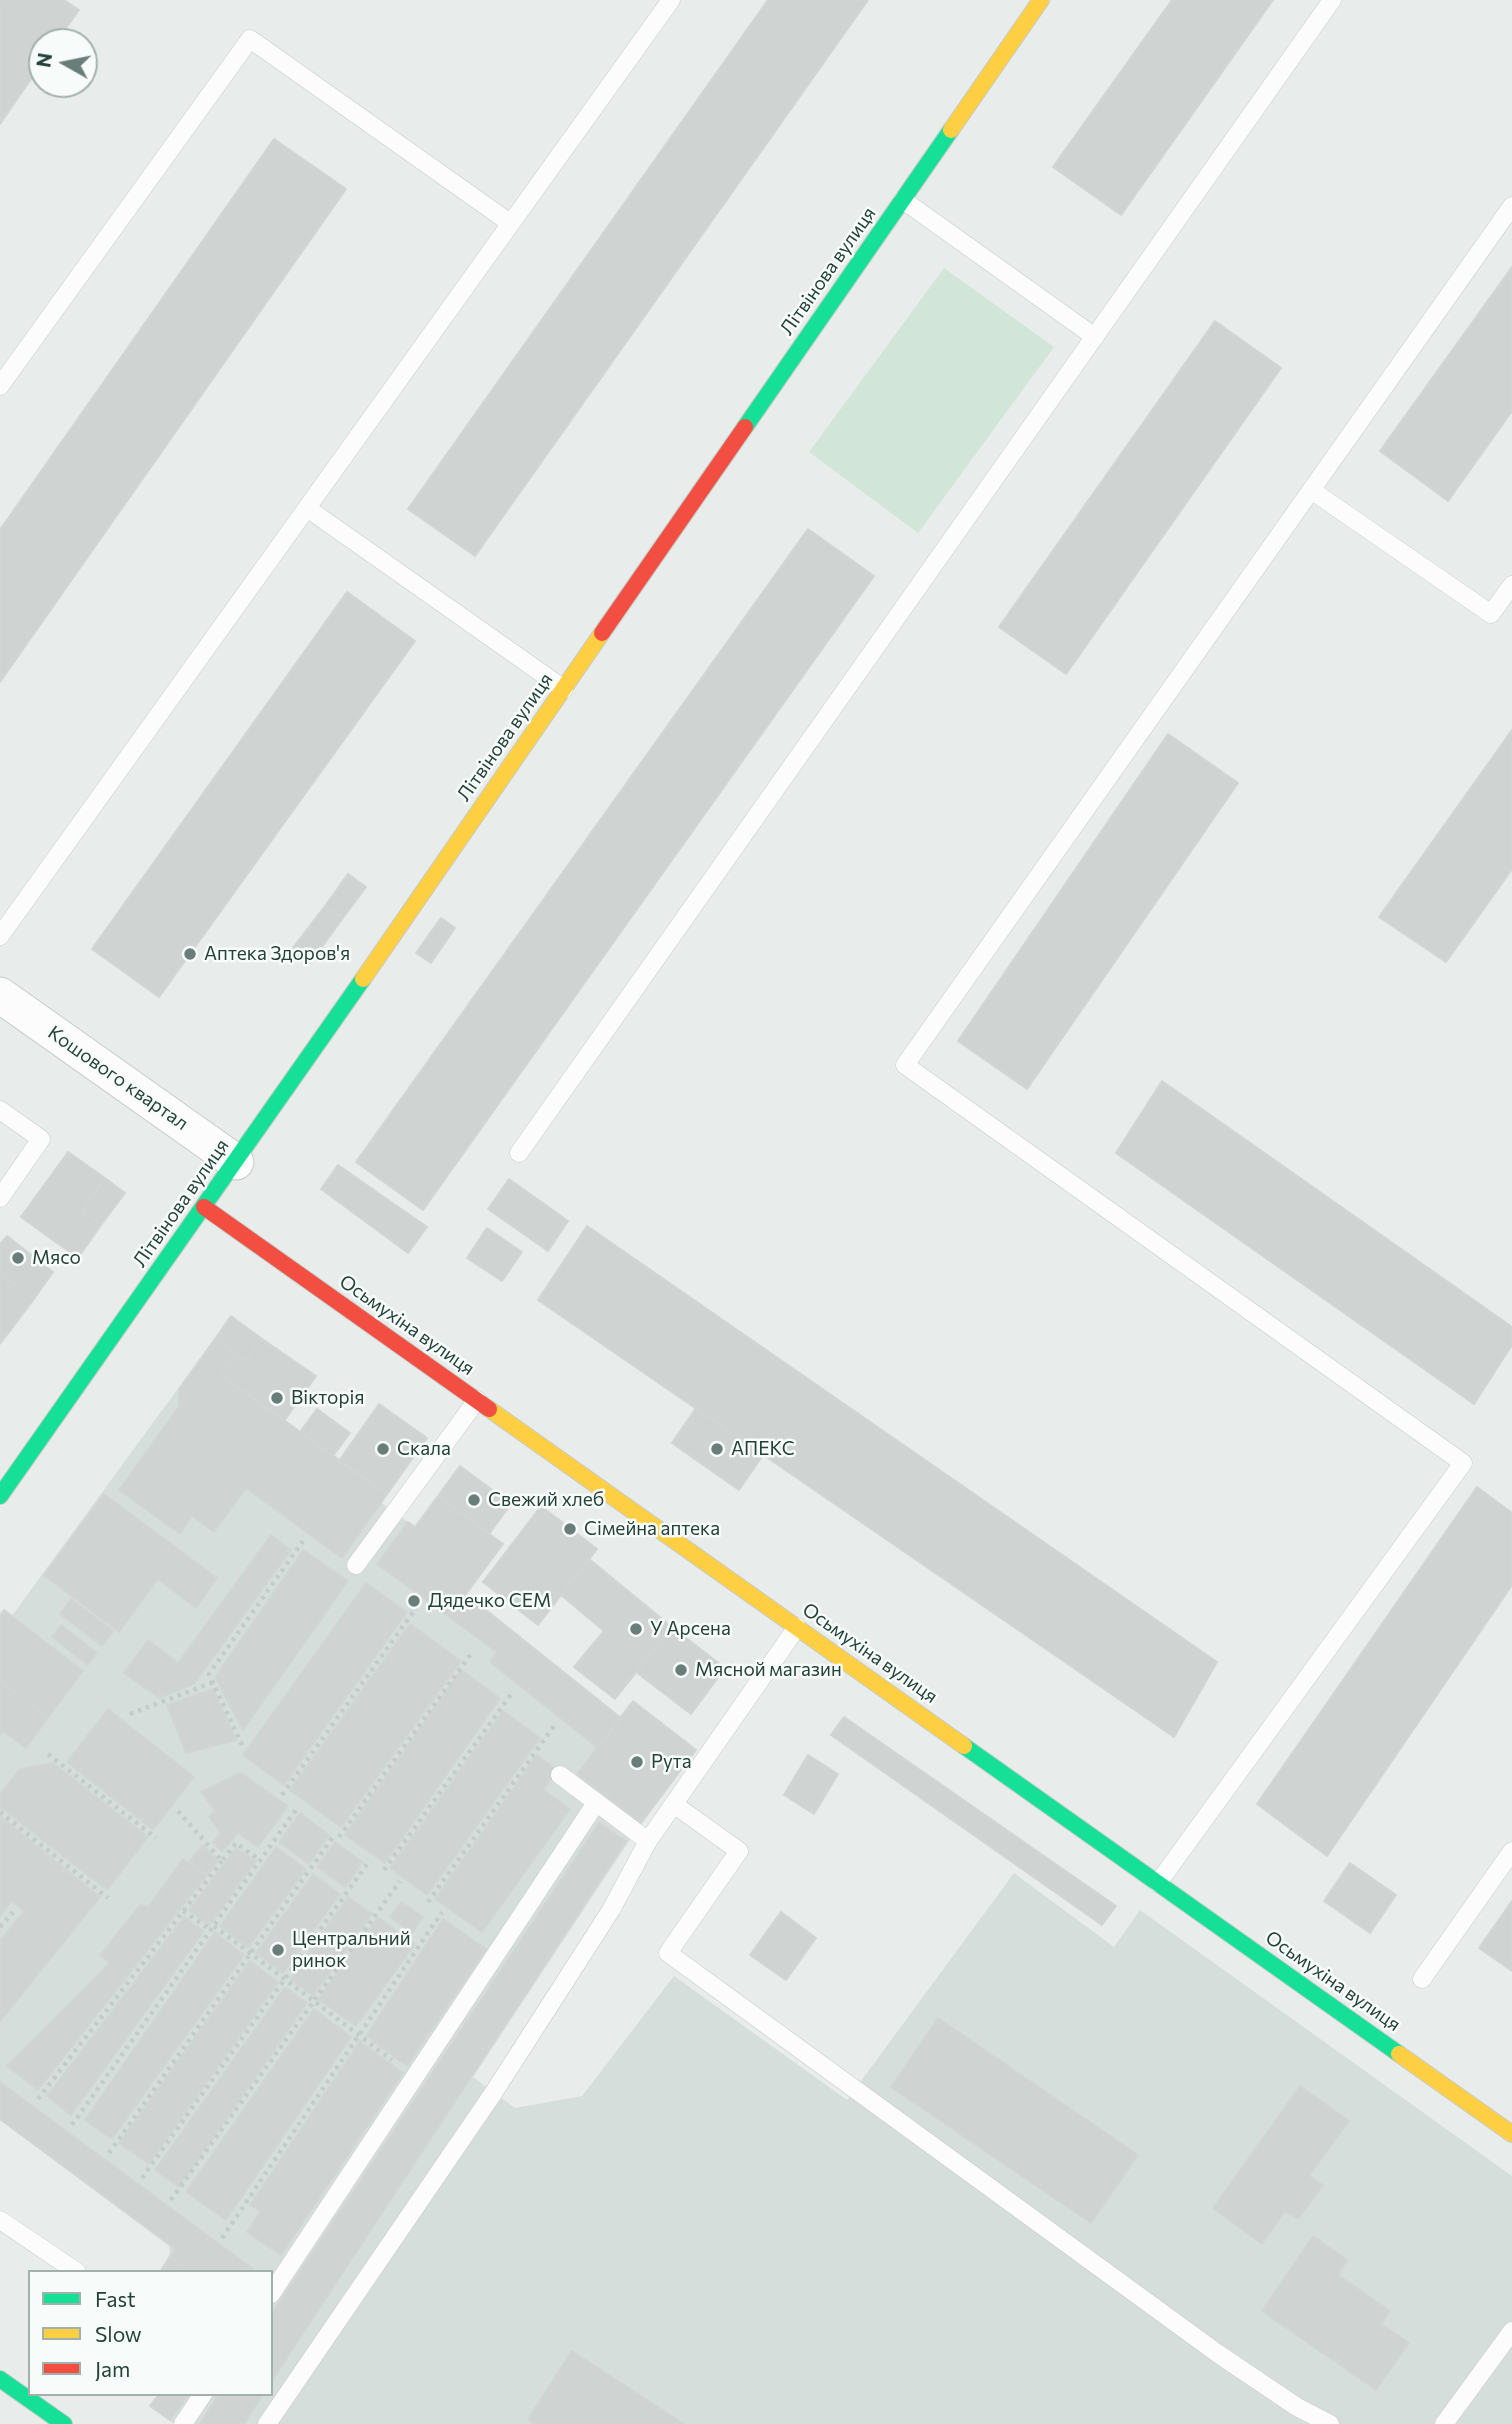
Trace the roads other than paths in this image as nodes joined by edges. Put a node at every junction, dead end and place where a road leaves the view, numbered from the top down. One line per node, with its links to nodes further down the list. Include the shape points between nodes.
1 (671, 0): 6 (lane)
2 (1041, 0): 4 (street, Літвінова вулиця)
3 (1332, 0): 7 (lane)
4 (903, 200): 7 (lane); 12 (street, Літвінова вулиця)
5 (1512, 206): 9 (lane)
6 (509, 223): 8 (lane, via 250,39); 10 (lane)
7 (1095, 337): 16 (lane)
8 (0, 386)
9 (1311, 490): 11 (lane, via 1491,614); 29 (lane, via 905,1065 1463,1464)
10 (307, 508): 12 (lane); 13 (lane)
11 (1512, 585)
12 (564, 689): 17 (street, Літвінова вулиця)
13 (0, 936)
14 (0, 995): 17 (street, Кошового квартал)
15 (0, 1110): 18 (lane, via 41,1139)
16 (519, 1153)
17 (236, 1162): 19 (street, Літвінова вулиця)
18 (0, 1198)
19 (204, 1207): 20 (street, Осьмухіна вулиця); 21 (street, Літвінова вулиця)
20 (477, 1400): 22 (lane); 23 (street, Осьмухіна вулиця)
21 (0, 1496)
22 (356, 1565)
23 (797, 1627): 26 (lane); 29 (street, Осьмухіна вулиця)
24 (560, 1775): 25 (lane)
25 (596, 1803): 27 (lane); 34 (lane)
26 (675, 1805): 27 (lane); 41 (lane, via 739,1851 668,1953 1217,2353)
27 (648, 1841): 40 (lane, via 611,1910 494,2092)
28 (1512, 1851): 30 (lane)
29 (1158, 1883): 31 (street, Осьмухіна вулиця)
30 (1422, 1979)
31 (1512, 2134)
32 (0, 2220): 33 (lane)
33 (74, 2270)
34 (273, 2291)
35 (1512, 2332): 42 (lane)
36 (0, 2379): 38 (street)
37 (202, 2396): 39 (lane)
38 (64, 2424)
39 (183, 2424)
40 (267, 2424)
41 (1329, 2424)
42 (1444, 2424)

